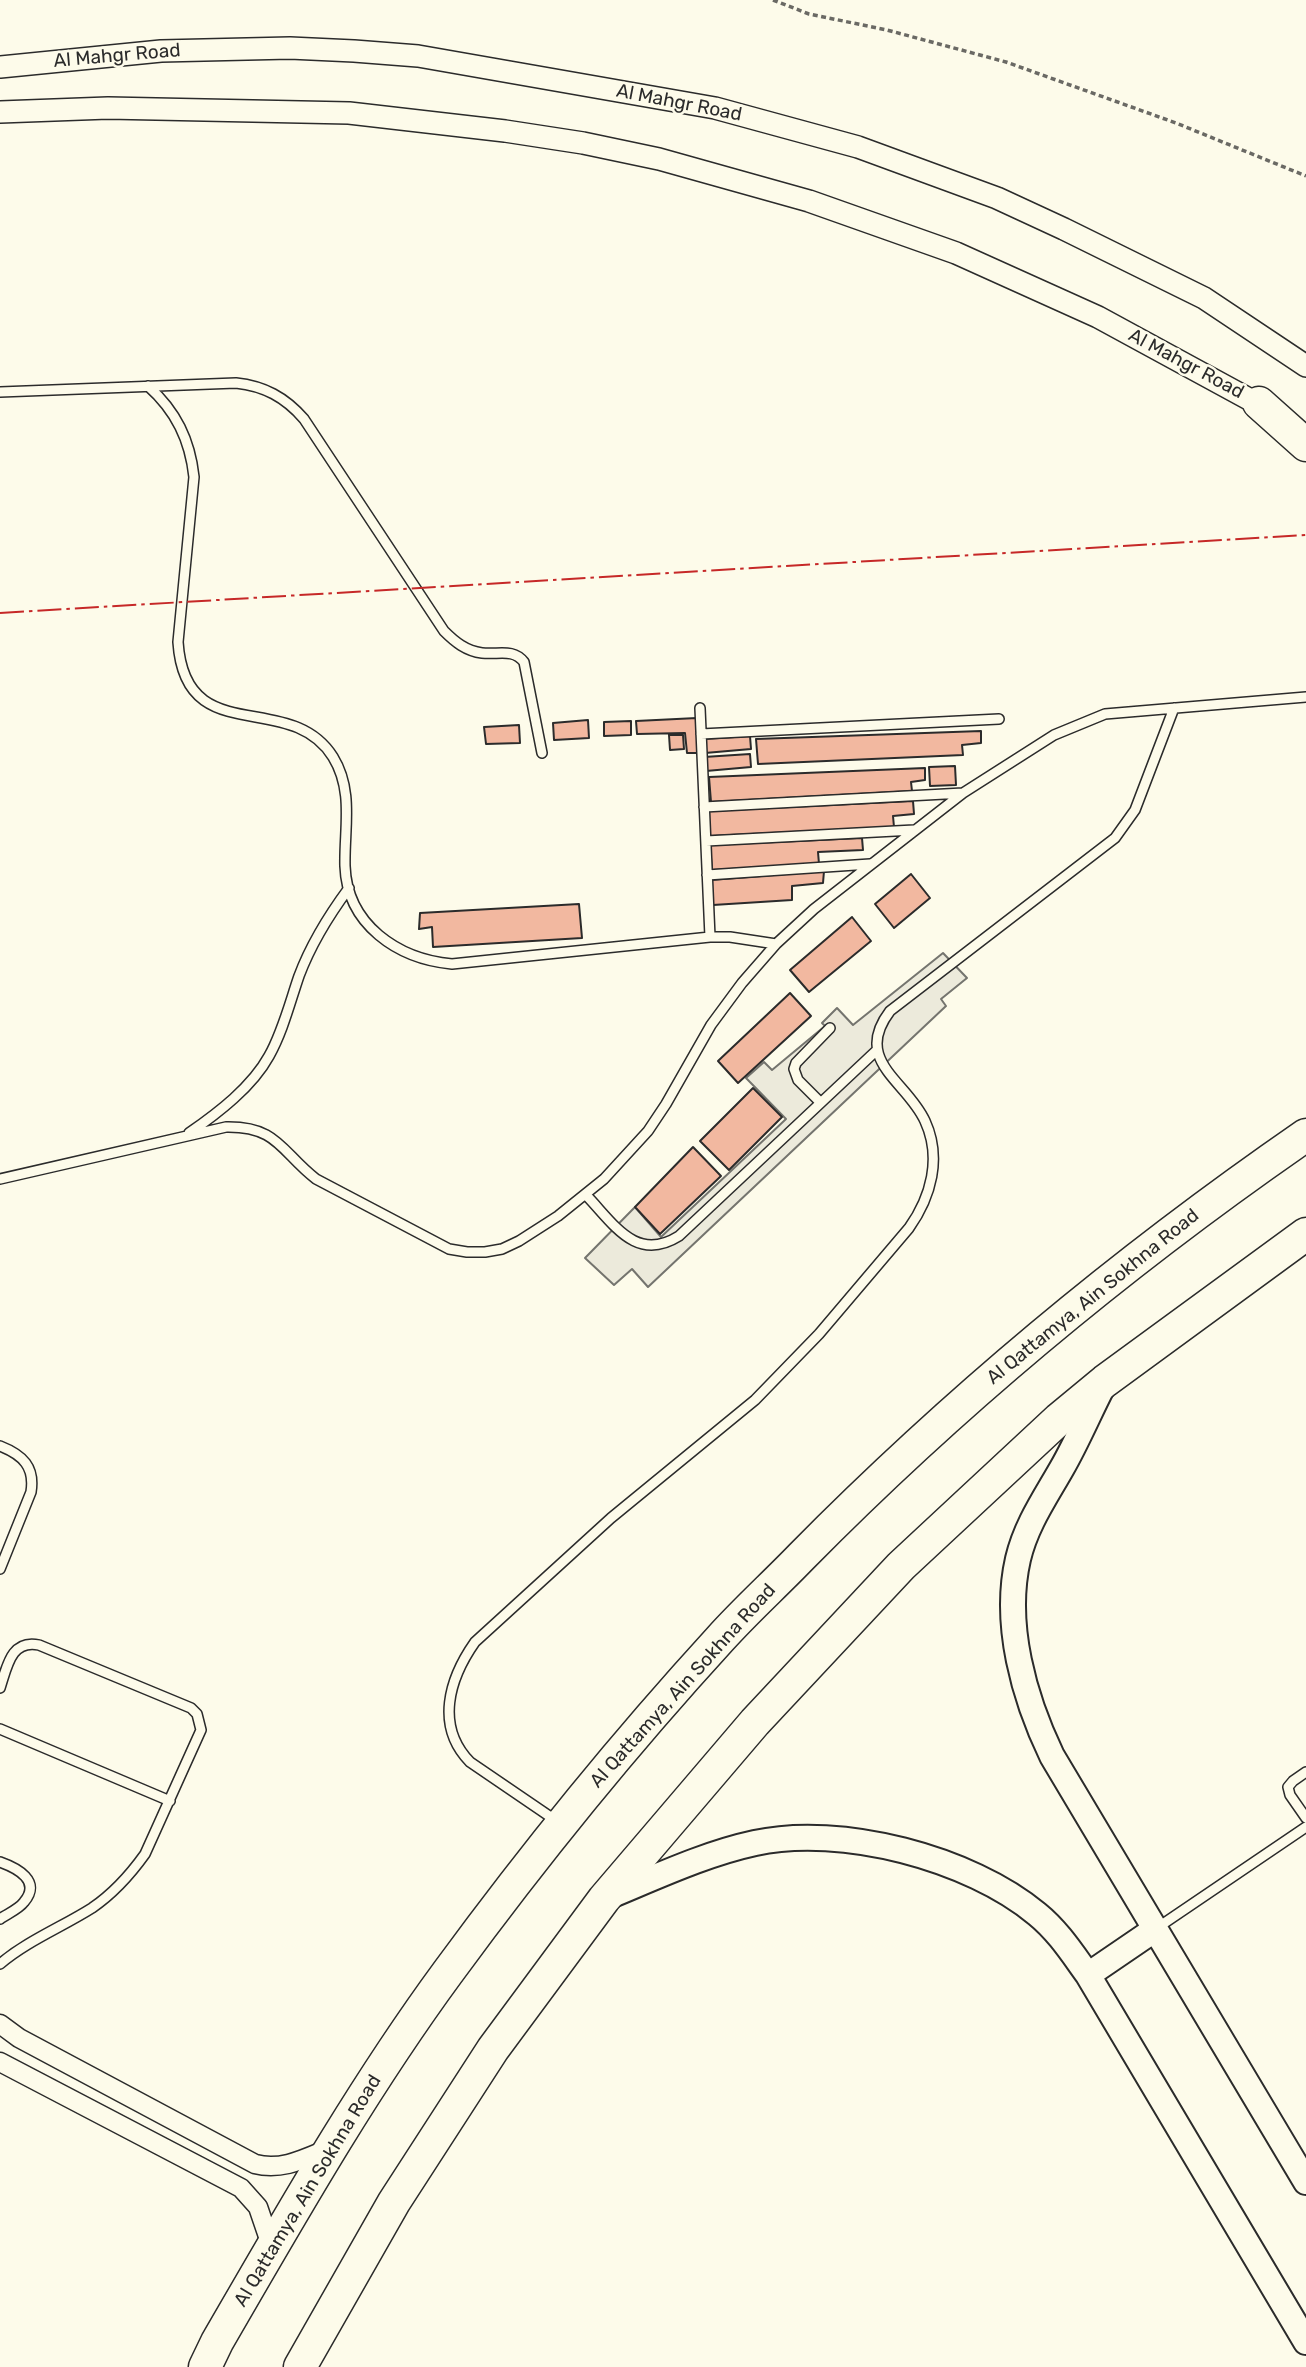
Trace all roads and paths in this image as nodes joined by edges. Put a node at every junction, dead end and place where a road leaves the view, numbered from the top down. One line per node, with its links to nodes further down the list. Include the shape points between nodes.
1 (773, 0): 4 (path, via 797,11 1006,62)
2 (0, 67): 5 (street, Al Mahgr Road, via 161,51 354,51 418,56 715,108 858,147 997,198 1204,298)
3 (0, 112): 8 (street, Al Mahgr Road, via 121,108 349,113 505,131 659,159 809,201 956,253 1098,317)
4 (1306, 176)
5 (1306, 366)
6 (148, 386): 7 (lane); 16 (lane, via 249,384 274,393 295,409 444,631 471,650 516,654 524,662); 23 (lane, via 184,433 194,477 178,642 184,676 200,696 221,710 289,723 304,729 330,752 342,774 347,799 345,869)
7 (0, 392)
8 (1259, 404): 9 (street, Al Mahgr Road); 10 (highway)
9 (1306, 433)
10 (1306, 445)
11 (1306, 697): 13 (lane)
12 (700, 708): 15 (lane)
13 (1174, 708): 17 (lane, via 1086,720); 27 (lane, via 1135,810 1115,838 890,1011 877,1035)
14 (999, 719): 15 (lane)
15 (701, 734): 18 (lane)
16 (542, 753)
17 (963, 793): 18 (lane); 19 (lane)
18 (704, 807): 20 (lane)
19 (915, 830): 20 (lane); 21 (lane)
20 (706, 841): 22 (lane)
21 (872, 864): 22 (lane); 25 (lane)
22 (707, 875): 24 (lane)
23 (349, 888): 24 (lane, via 367,923 380,937 414,957 433,962 452,964); 30 (lane, via 310,950 268,1058 221,1110)
24 (710, 937): 25 (lane)
25 (776, 944): 32 (lane, via 711,1025 648,1131)
26 (830, 1028): 28 (lane, via 794,1069 794,1076)
27 (877, 1049): 28 (lane); 42 (lane, via 881,1063 925,1120 931,1138 933,1176 921,1212 788,1367 485,1633 456,1675 450,1726 460,1752)
28 (820, 1102): 32 (lane, via 668,1243 642,1245 630,1240)
29 (1306, 1135): 42 (highway, Al Qattamya, Ain Sokhna Road, via 1217,1196 1036,1339 874,1483 721,1637)
30 (183, 1137): 31 (lane); 32 (lane, via 226,1127 262,1132 282,1144 316,1178 449,1249 467,1252 502,1249 519,1241)
31 (0, 1179)
32 (586, 1195)
33 (1306, 1234): 34 (highway)
34 (1105, 1381): 45 (highway, via 901,1566 755,1722); 47 (main road, via 1027,1532 1018,1560 1016,1637 1022,1675 1052,1756)
35 (0, 1446): 36 (lane, via 22,1457 33,1479)
36 (0, 1567)
37 (0, 1688): 40 (lane, via 16,1649 31,1643 191,1708 201,1722 201,1731)
38 (0, 1729): 40 (lane)
39 (1306, 1772): 41 (lane, via 1289,1787)
40 (170, 1801): 48 (lane, via 145,1854 120,1885)
41 (1306, 1818)
42 (561, 1824): 52 (highway, Al Qattamya, Ain Sokhna Road, via 447,1974)
43 (1306, 1827): 47 (lane)
44 (0, 1862): 46 (lane, via 23,1872 29,1892 24,1903)
45 (604, 1899): 49 (main road, via 712,1855 757,1842 822,1839 887,1846 950,1865 1009,1895 1059,1934); 57 (highway, via 443,2125)
46 (0, 1919)
47 (1154, 1930): 49 (main road); 53 (main road)
48 (0, 1964)
49 (1088, 1975): 55 (main road)
50 (0, 2024): 52 (street, via 255,2164 283,2166)
51 (0, 2062): 54 (street, via 241,2188 258,2207)
52 (329, 2149): 54 (highway, Al Qattamya, Ain Sokhna Road)
53 (1306, 2182)
54 (272, 2248): 56 (highway, Al Qattamya, Ain Sokhna Road)
55 (1306, 2342)
56 (205, 2367)
57 (300, 2367)

